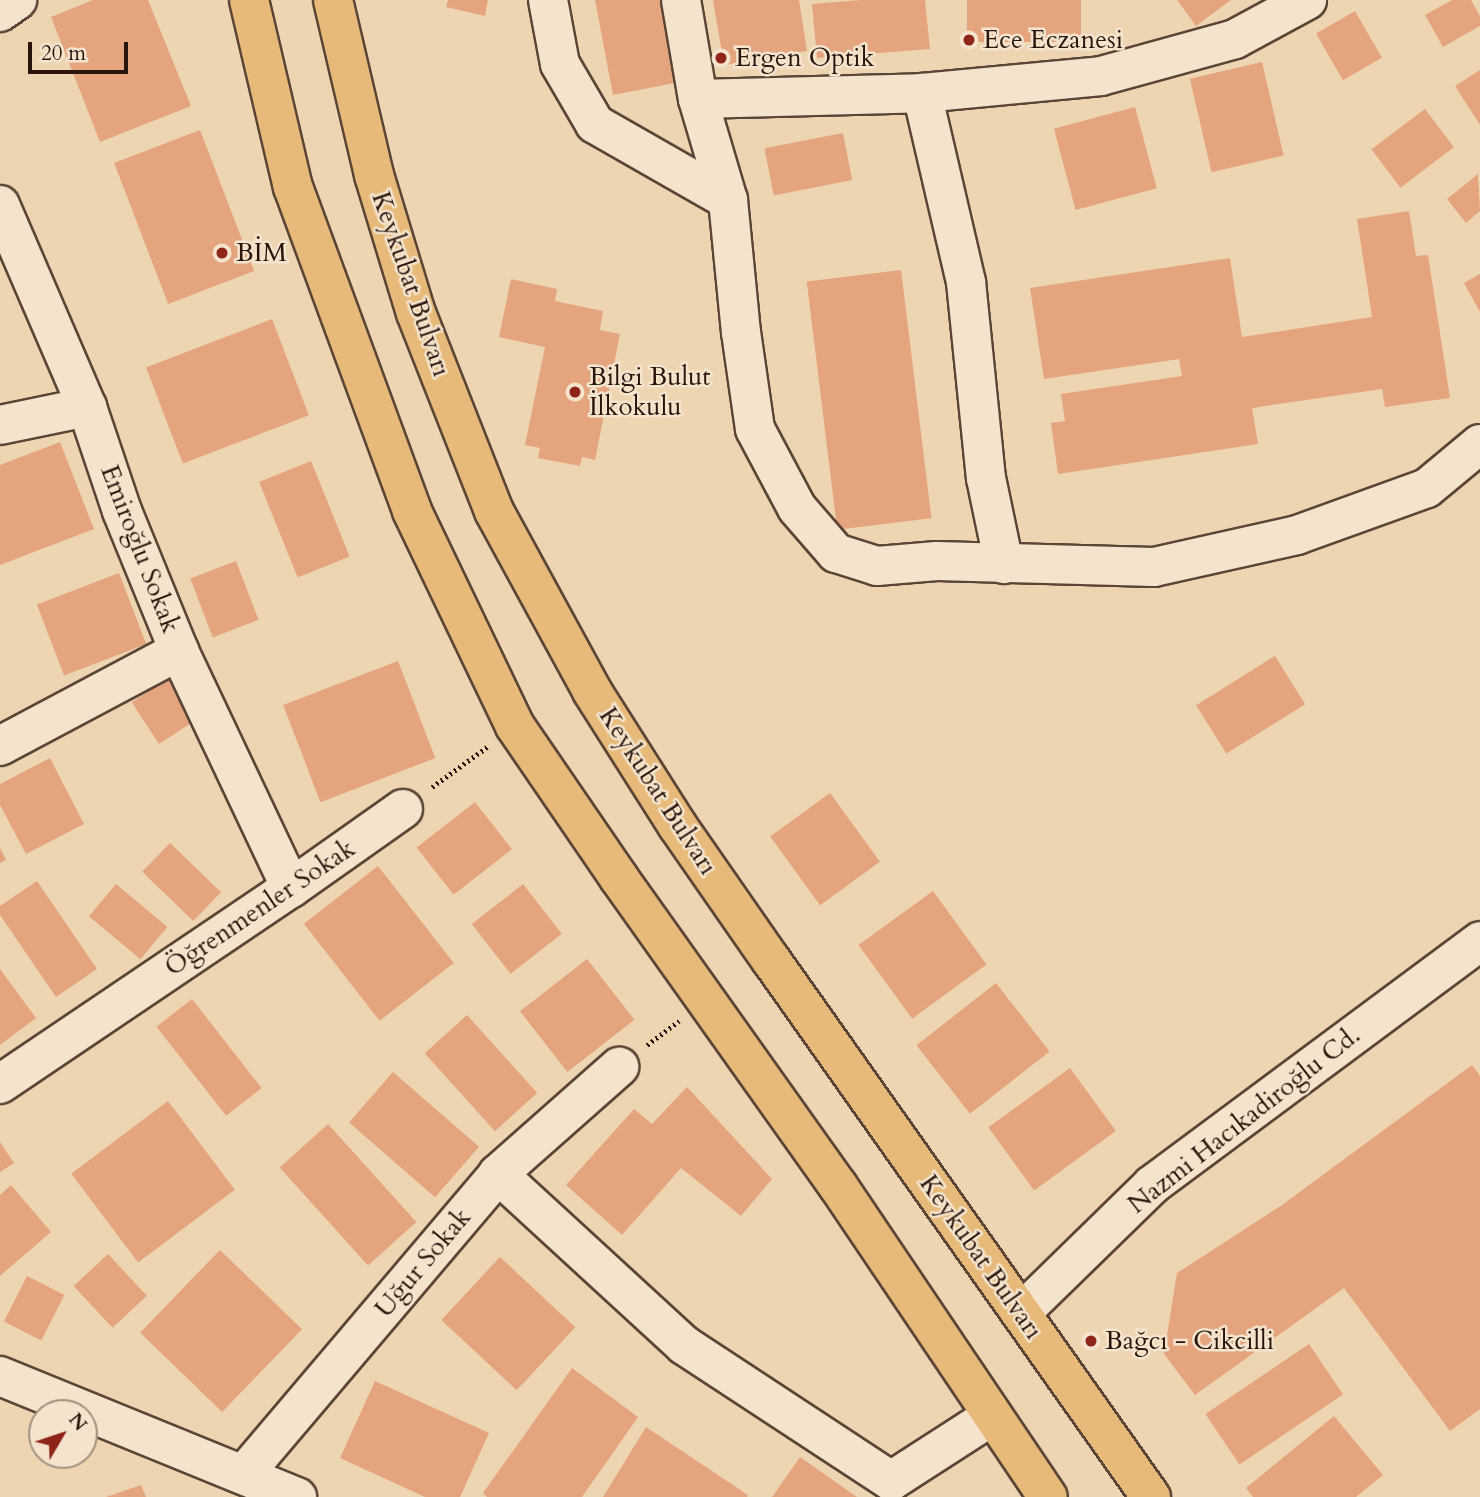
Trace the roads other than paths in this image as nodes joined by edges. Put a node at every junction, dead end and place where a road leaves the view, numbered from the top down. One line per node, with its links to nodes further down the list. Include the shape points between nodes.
1 (17, 0): 7 (street)
2 (249, 0): 26 (highway, via 293,187 412,510 515,726 838,1186)
3 (333, 0): 24 (highway, Keykubat Bulvarı, via 374,175 416,313 494,511 592,691 677,825)
4 (548, 0): 10 (street, via 560,64 595,124)
5 (681, 0): 9 (street)
6 (1307, 0): 8 (street, via 1235,39 1101,76)
7 (0, 12)
8 (922, 93): 9 (street); 15 (street, via 966,282 986,478)
9 (698, 99): 10 (street)
10 (728, 200): 15 (street, via 755,429 797,508 836,552 877,566 937,561)
11 (0, 205): 12 (street, Emiroğlu Sokak)
12 (87, 407): 13 (street); 16 (street, Emiroğlu Sokak, via 122,511)
13 (0, 425)
14 (1480, 444): 15 (street, via 1427,488 1297,535 1154,567)
15 (1004, 564)
16 (179, 651): 17 (street); 19 (street, Emiroğlu Sokak)
17 (0, 746)
18 (403, 808): 19 (street, Öğrenmenler Sokak)
19 (291, 888): 22 (street, Öğrenmenler Sokak)
20 (1480, 942): 24 (street, Nazmi Hacıkadiroğlu Cd., via 1152,1185)
21 (619, 1067): 23 (street, Uğur Sokak)
22 (0, 1084)
23 (498, 1174): 26 (street, via 684,1345 891,1481); 27 (street, Uğur Sokak)
24 (1021, 1313): 30 (highway, Keykubat Bulvarı)
25 (0, 1376): 27 (street)
26 (992, 1416): 29 (highway)
27 (244, 1474): 28 (street)
28 (297, 1497)
29 (1048, 1497)
30 (1152, 1497)

